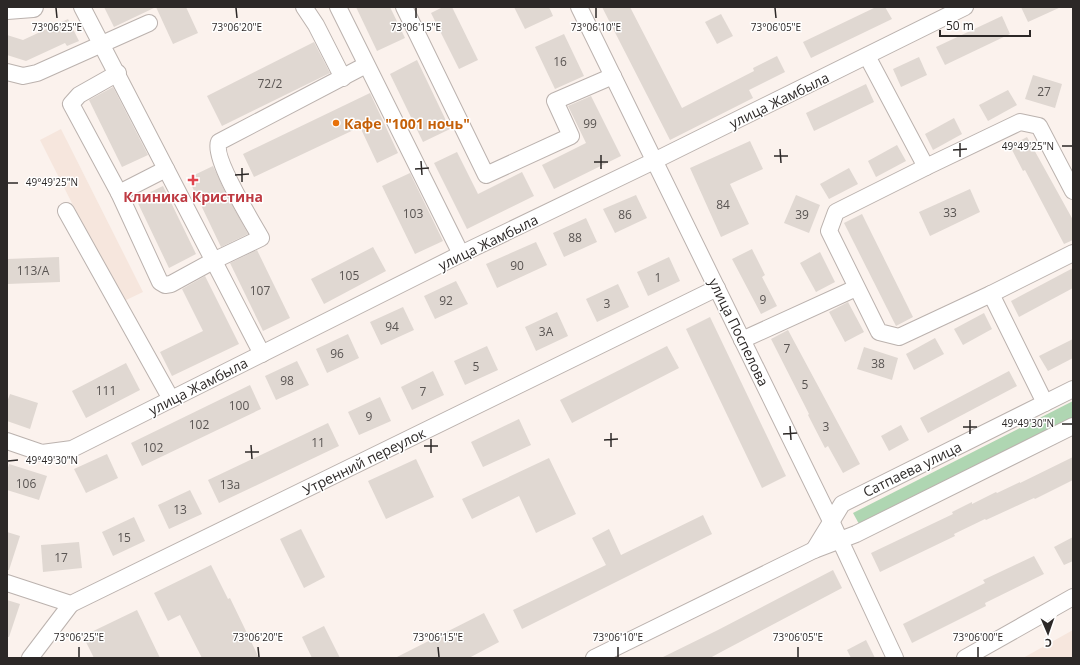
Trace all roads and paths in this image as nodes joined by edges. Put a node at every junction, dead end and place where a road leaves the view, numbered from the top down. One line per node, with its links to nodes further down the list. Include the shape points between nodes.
1 (33, 7): 8 (main road)
2 (82, 7): 10 (street)
3 (304, 7): 16 (street)
4 (338, 7): 12 (street)
5 (404, 7): 15 (street, via 486,175 571,136 555,101)
6 (579, 7): 15 (street, улица Поспелова)
7 (965, 7): 11 (street, улица Жамбыла)
8 (7, 9)
9 (149, 23): 10 (street)
10 (103, 44): 13 (street, via 37,73 22,76); 14 (street)
11 (867, 56): 17 (street, улица Жамбыла); 18 (street)
12 (366, 65): 16 (street); 24 (street)
13 (7, 72)
14 (118, 73): 19 (street); 21 (street, via 79,95 71,104)
15 (612, 76): 17 (street, улица Поспелова)
16 (343, 78): 25 (street, via 219,142 217,146 231,185 261,238)
17 (654, 162): 24 (street, улица Жамбыла); 26 (street, улица Поспелова)
18 (926, 167): 20 (street, via 1020,122 1038,126); 27 (street, via 836,212 828,231)
19 (166, 168): 21 (street); 25 (street)
20 (1073, 191)
21 (119, 193): 25 (street, via 160,282 165,285 171,284)
22 (66, 211): 32 (street)
23 (1073, 253): 28 (street)
24 (461, 254): 30 (street, улица Жамбыла)
25 (213, 261): 30 (street)
26 (717, 288): 29 (street, улица Поспелова); 41 (street, Утренний переулок)
27 (856, 288): 28 (street, via 879,332 899,337); 29 (street)
28 (991, 294): 33 (street)
29 (742, 340): 36 (street, улица Поспелова)
30 (262, 354): 32 (street, улица Жамбыла)
31 (1073, 389): 33 (street, Сатпаева улица)
32 (171, 399): 35 (street, улица Жамбыла, via 72,449 42,452)
33 (1045, 403): 36 (street, Сатпаева улица, via 842,504)
34 (1073, 426): 37 (street)
35 (7, 441)
36 (831, 521): 37 (street, улица Поспелова); 38 (street, Сатпаева улица)
37 (840, 540): 38 (street); 44 (street, улица Поспелова)
38 (814, 550): 43 (street)
39 (7, 583): 41 (street)
40 (1073, 597): 45 (street)
41 (71, 604): 42 (street)
42 (36, 655)
43 (594, 658)
44 (895, 658)
45 (965, 658)

